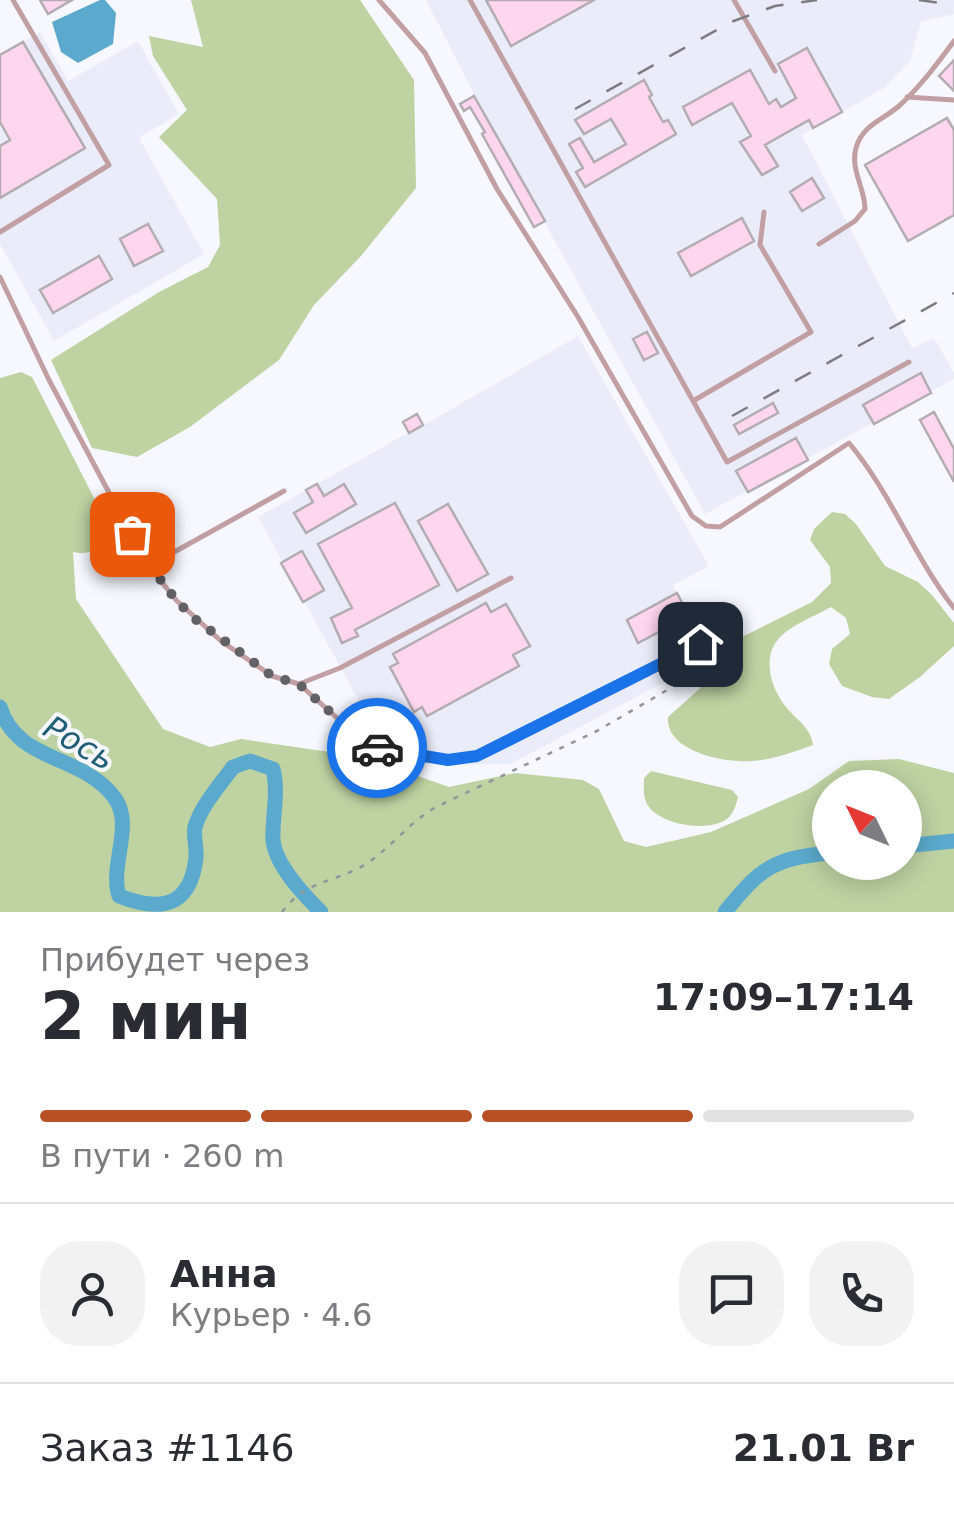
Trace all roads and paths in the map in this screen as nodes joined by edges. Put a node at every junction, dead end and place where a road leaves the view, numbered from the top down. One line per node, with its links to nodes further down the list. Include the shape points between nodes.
1 (13, 0): 10 (lane, via 109,165)
2 (379, 0): 18 (lane, via 425,53 506,204 692,516 720,527 849,443)
3 (470, 0): 14 (lane)
4 (734, 0): 6 (lane)
5 (954, 41): 7 (lane)
6 (775, 71)
7 (908, 97): 8 (lane); 11 (lane, via 869,125 856,147 865,209)
8 (954, 100)
9 (764, 212): 14 (lane, via 760,245 811,332)
10 (0, 232)
11 (819, 244)
12 (0, 277): 16 (lane)
13 (909, 362): 14 (lane, via 726,462)
14 (693, 401)
15 (284, 491): 16 (lane)
16 (150, 566): 21 (lane, via 220,641 272,676)
17 (510, 578): 21 (lane)
18 (954, 608)
19 (700, 644): 21 (lane, via 477,756 448,760 365,743)
20 (718, 650): 22 (path, via 710,665 597,732 414,820 366,864 312,884)
21 (299, 684)
22 (282, 912)

